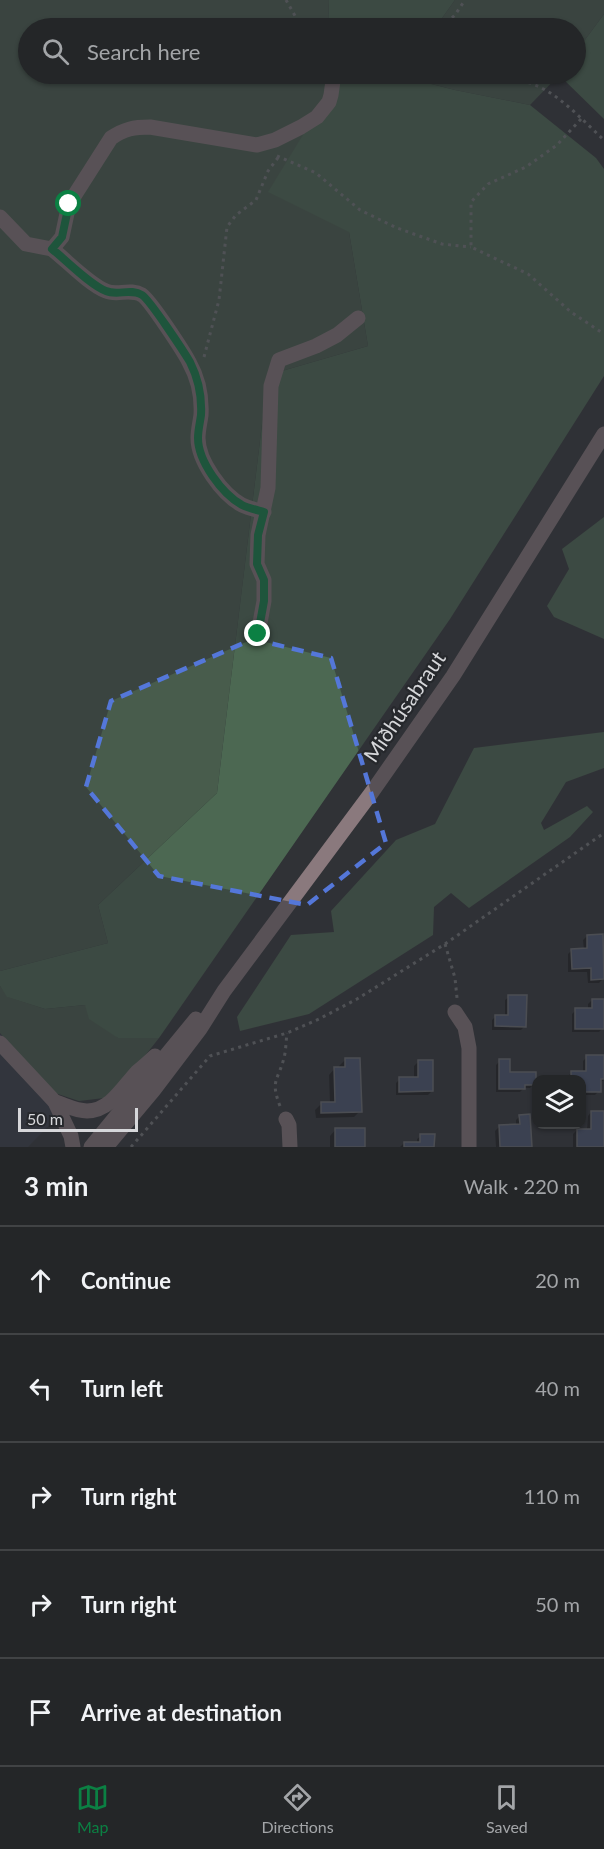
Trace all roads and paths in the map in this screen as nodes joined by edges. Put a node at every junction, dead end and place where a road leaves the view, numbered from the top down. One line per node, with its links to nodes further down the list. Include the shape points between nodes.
1 (286, 0): 3 (path)
2 (465, 0): 4 (path)
3 (295, 18)
4 (452, 18)
5 (333, 84): 9 (street, via 328,102 317,117 275,140)
6 (531, 84): 7 (path, via 560,100)
7 (581, 119): 8 (path); 13 (path, via 557,145 526,167 488,184 471,202)
8 (604, 140)
9 (257, 145): 11 (path); 14 (street, via 150,127 122,130 111,138 69,204 62,237)
10 (286, 149): 11 (path)
11 (278, 156): 13 (path, via 316,173 360,210 397,228 442,244); 17 (path, via 256,200 226,227 219,300 202,364)
12 (0, 217): 14 (street, via 26,244)
13 (471, 247): 16 (path, via 528,274 571,312)
14 (52, 249): 17 (street, via 107,292 142,295 190,362)
15 (358, 318): 19 (street, via 337,335 279,360 271,386)
16 (604, 334)
17 (195, 375): 19 (street, via 201,414 198,440 205,464 214,480 242,505)
18 (604, 434): 23 (street, Miðhúsabraut, via 453,676)
19 (264, 512): 20 (street, via 258,535 257,564 264,580)
20 (258, 634)
21 (604, 833): 22 (path)
22 (445, 944): 24 (path, via 455,978); 25 (path, via 357,999)
23 (224, 992): 26 (street, Miðhúsabraut); 32 (street, Miðhúsabraut, via 160,1082)
24 (455, 1012): 35 (street, via 465,1026 469,1048)
25 (287, 1033): 29 (path, via 275,1092); 33 (path, via 210,1056)
26 (183, 1034): 28 (street, via 101,1108 88,1111); 31 (street, Miðhúsabraut)
27 (0, 1043): 28 (street)
28 (55, 1102): 30 (street)
29 (285, 1119): 34 (street)
30 (73, 1147)
31 (91, 1147)
32 (106, 1147)
33 (130, 1147)
34 (290, 1147)
35 (469, 1147)

